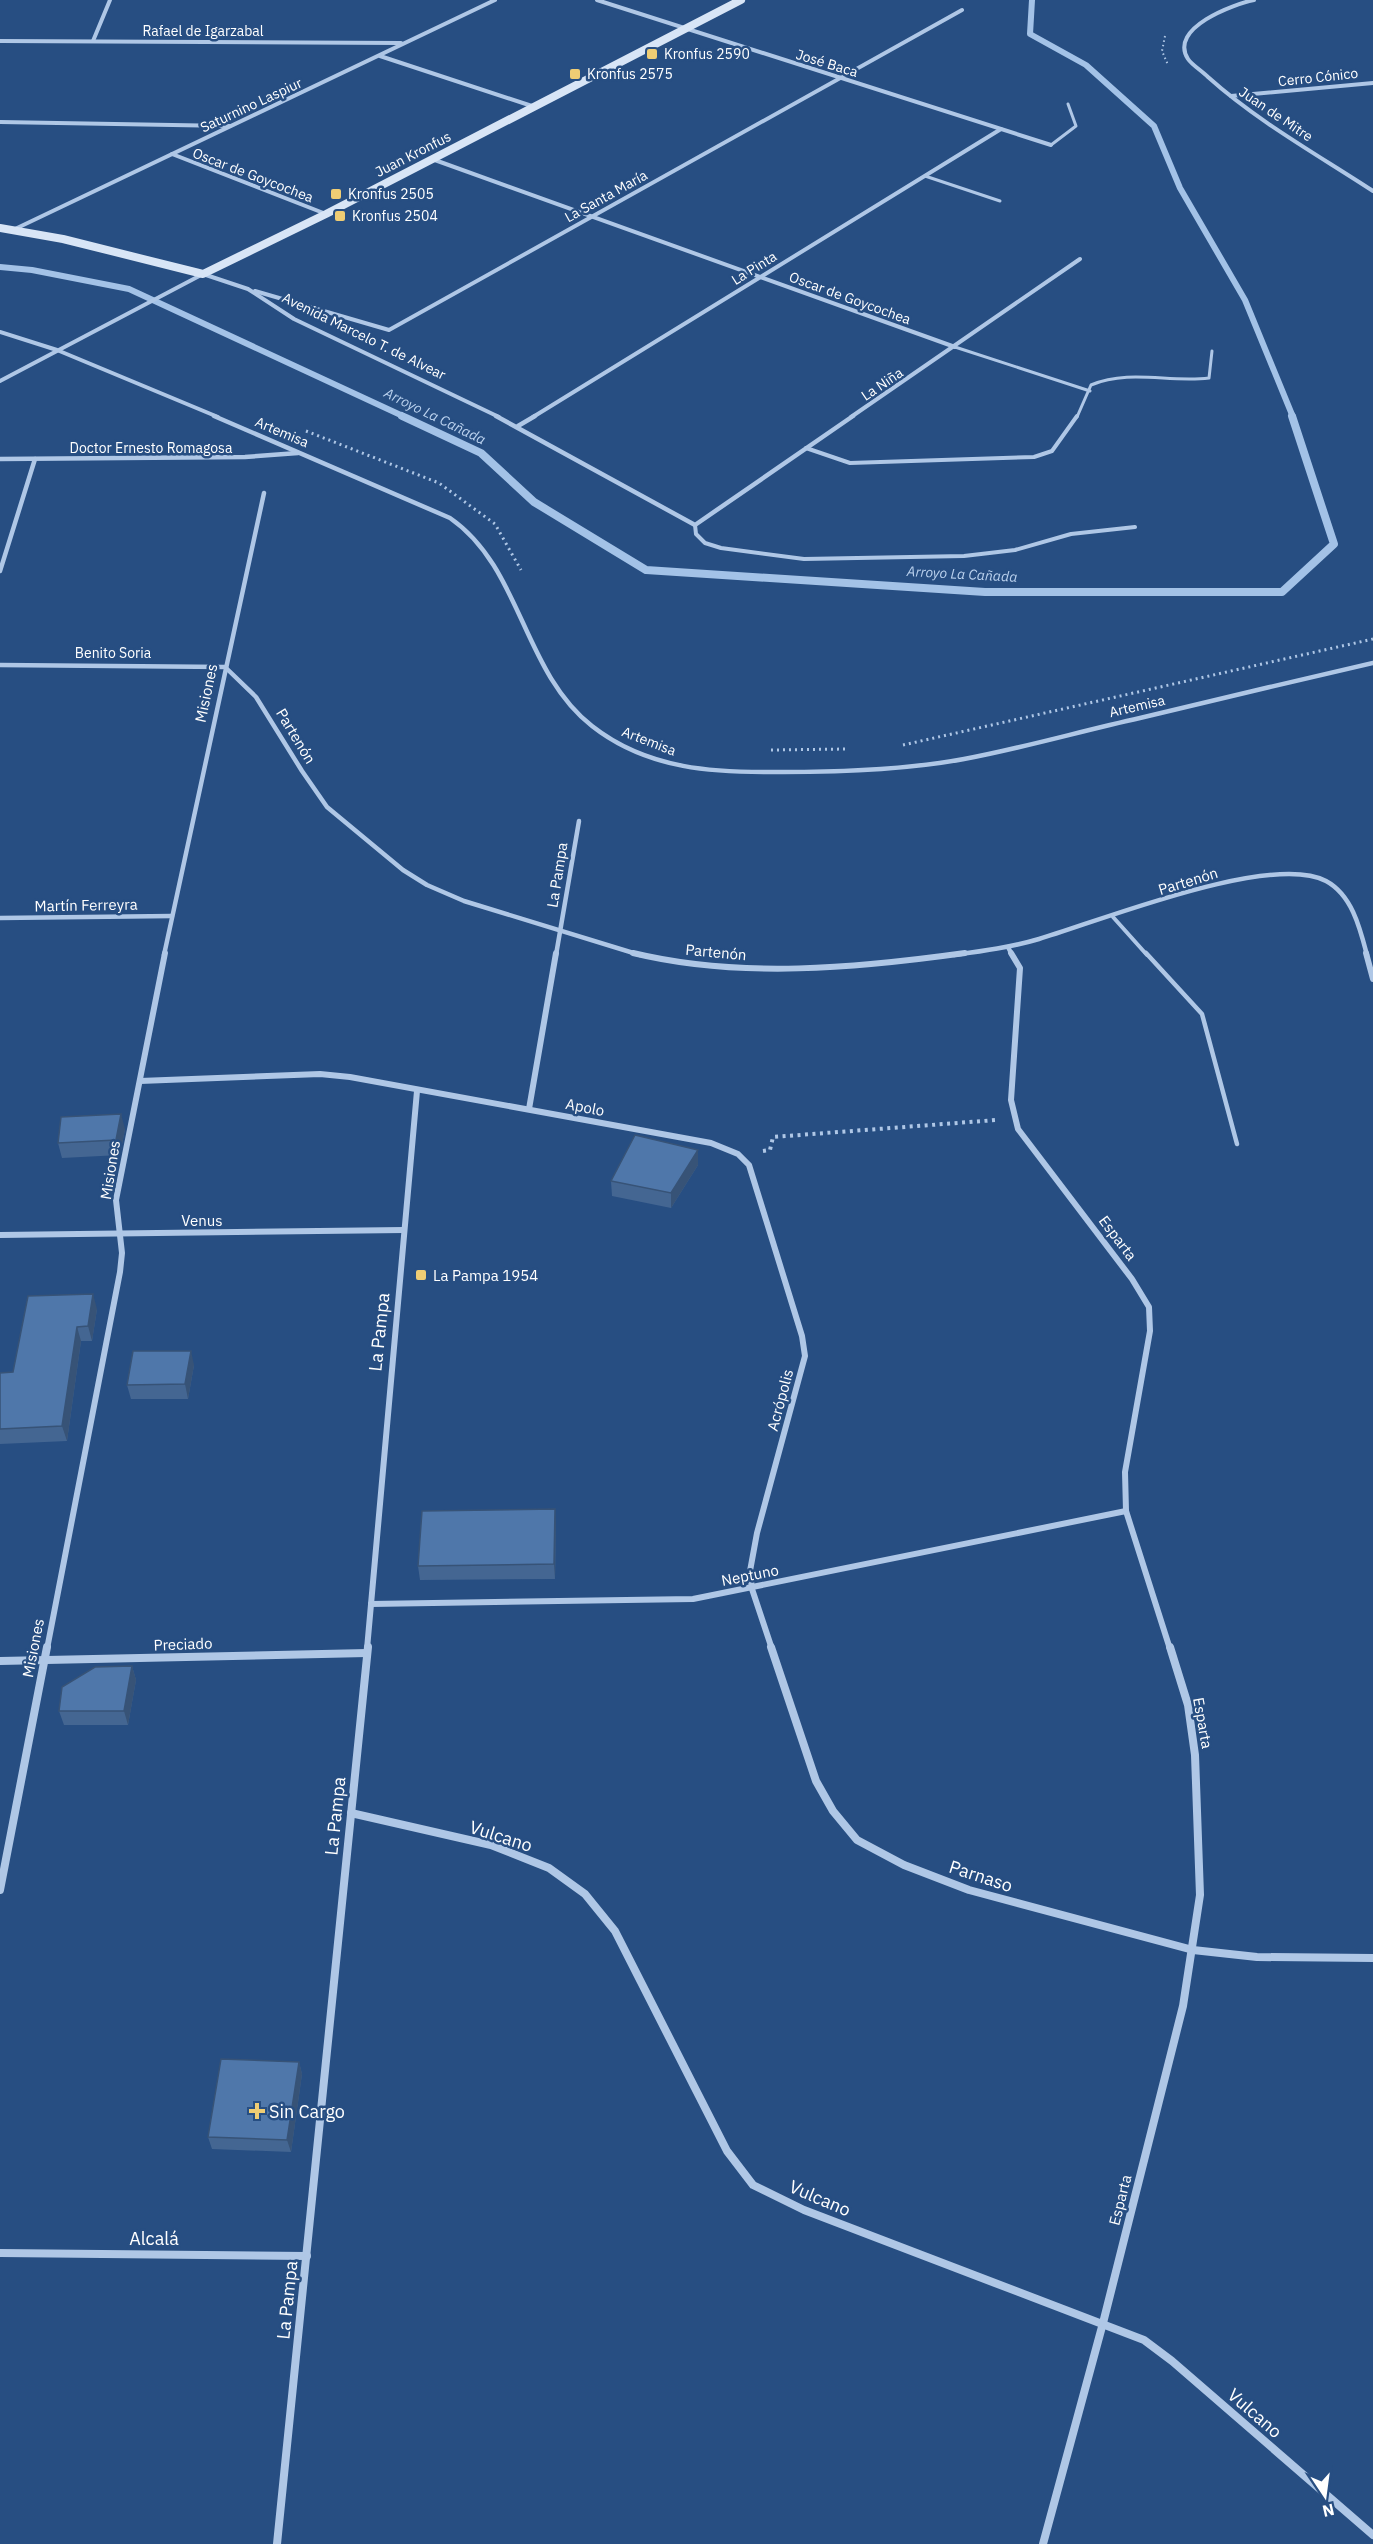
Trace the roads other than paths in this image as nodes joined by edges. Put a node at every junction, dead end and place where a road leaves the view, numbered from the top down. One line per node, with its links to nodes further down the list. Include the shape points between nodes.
1 (110, 0): 9 (street)
2 (495, 0): 10 (street, Saturnino Laspiur)
3 (597, 0): 7 (street, José Baca)
4 (741, 0): 7 (main road, Juan Kronfus)
5 (1254, 0): 14 (street, Juan de Mitre, via 1231,5 1195,28 1184,41 1187,58)
6 (962, 10): 12 (street, La Santa María)
7 (684, 29): 12 (street, José Baca); 16 (main road, Juan Kronfus)
8 (0, 41): 9 (street, Rafael de Igarzabal)
9 (93, 41): 10 (street, Rafael de Igarzabal)
10 (405, 43): 11 (street, Saturnino Laspiur)
11 (379, 56): 16 (street); 18 (street, Saturnino Laspiur)
12 (840, 78): 19 (street, José Baca); 27 (street, La Santa María)
13 (1373, 82): 14 (street, Cerro Cónico)
14 (1230, 97): 24 (street, Juan de Mitre)
15 (1068, 104): 20 (lane, via 1077,126)
16 (535, 107): 22 (main road, Juan Kronfus)
17 (0, 122): 18 (street)
18 (231, 126): 21 (street, Saturnino Laspiur)
19 (1001, 129): 20 (street, José Baca); 23 (street, La Pinta)
20 (1051, 145)
21 (172, 154): 26 (street, Oscar de Goycochea); 29 (street, Saturnino Laspiur)
22 (432, 159): 26 (main road, Juan Kronfus); 27 (street, Oscar de Goycochea)
23 (925, 176): 25 (lane); 32 (street, La Pinta)
24 (1373, 191)
25 (1000, 201)
26 (326, 214): 31 (main road, Juan Kronfus)
27 (591, 216): 32 (street, Oscar de Goycochea); 33 (street, La Santa María, via 389,330)
28 (0, 228): 29 (main road, Avenida Marcelo T. de Alvear)
29 (15, 229): 31 (main road, Avenida Marcelo T. de Alvear)
30 (1080, 259): 35 (street, La Niña)
31 (203, 274): 33 (street, Avenida Marcelo T. de Alvear); 36 (street, Juan Kronfus)
32 (760, 277): 35 (street, Oscar de Goycochea); 40 (street, La Pinta)
33 (248, 289): 40 (street, Avenida Marcelo T. de Alvear, via 294,319)
34 (0, 332): 36 (street, Artemisa)
35 (955, 347): 39 (lane); 41 (street, La Niña)
36 (57, 350): 38 (street, Juan Kronfus); 42 (street, Artemisa)
37 (1212, 351): 39 (lane, via 1209,378 1118,376 1102,379 1091,385)
38 (0, 381)
39 (1090, 391): 41 (lane, via 1087,403 1052,451 1043,455 850,463)
40 (518, 426): 46 (street, Avenida Marcelo T. de Alvear)
41 (806, 448): 46 (street, La Niña)
42 (301, 453): 44 (street, Doctor Ernesto Romagosa); 49 (street, Artemisa, via 417,502 466,529 490,556 557,693 576,713 615,742 659,761 692,769 849,771 964,759)
43 (0, 459): 44 (street, Doctor Ernesto Romagosa)
44 (35, 459): 48 (street)
45 (264, 493): 51 (street, Misiones)
46 (695, 525): 47 (lane, via 696,534 705,543 721,548 804,559 964,556 1015,550 1071,534)
47 (1135, 527)
48 (0, 571)
49 (1373, 663)
50 (0, 665): 51 (street, Benito Soria)
51 (225, 667): 53 (street, Misiones); 56 (street, Partenón, via 258,697 328,808 399,867 452,898)
52 (579, 821): 56 (street, La Pampa)
53 (172, 916): 55 (street, Martín Ferreyra); 59 (street, Misiones)
54 (1113, 916): 57 (street, Partenón); 58 (street, Partenón, via 1236,879 1305,874 1336,888 1349,902); 62 (lane, via 1202,1014)
55 (0, 918)
56 (562, 932): 57 (street, Partenón, via 625,952 745,967 796,967); 61 (street, La Pampa)
57 (1008, 947): 67 (street, Esparta, via 1020,968 1013,1119 1149,1307 1150,1331 1125,1472)
58 (1373, 979)
59 (140, 1081): 60 (street, Apolo, via 320,1074); 65 (street, Misiones, via 116,1200)
60 (417, 1091): 61 (street, Apolo); 64 (street, La Pampa)
61 (529, 1109): 63 (street, Apolo, via 711,1143)
62 (1236, 1144)
63 (738, 1154): 68 (street, Acrópolis, via 749,1165 805,1356 756,1533 750,1570)
64 (404, 1230): 65 (street, Venus); 69 (street, La Pampa)
65 (119, 1232): 66 (street, Venus); 72 (street, Misiones, via 120,1272)
66 (0, 1235)
67 (1126, 1511): 68 (street, Neptuno); 75 (street, Esparta, via 1188,1705 1195,1755 1200,1895)
68 (752, 1589): 69 (street, Neptuno, via 656,1601); 75 (street, Parnaso, via 816,1781 833,1811 857,1840 904,1865 969,1890)
69 (371, 1604): 70 (street, La Pampa)
70 (367, 1653): 72 (street, Preciado); 73 (street, La Pampa)
71 (0, 1661): 72 (street, Preciado)
72 (44, 1661): 74 (street, Misiones)
73 (351, 1813): 78 (street, La Pampa); 79 (street, Vulcano, via 491,1845 549,1868 585,1894 615,1931 727,2151 753,2185 804,2210)
74 (0, 1890)
75 (1193, 1950): 76 (street, Parnaso, via 1257,1957); 79 (street, Esparta, via 1183,2006)
76 (1373, 1958)
77 (0, 2253): 78 (street, Alcalá)
78 (307, 2256): 81 (street, La Pampa)
79 (1103, 2323): 80 (street, Vulcano, via 1144,2340 1172,2361); 82 (street, Esparta)
80 (1373, 2535)
81 (277, 2544)
82 (1043, 2544)

